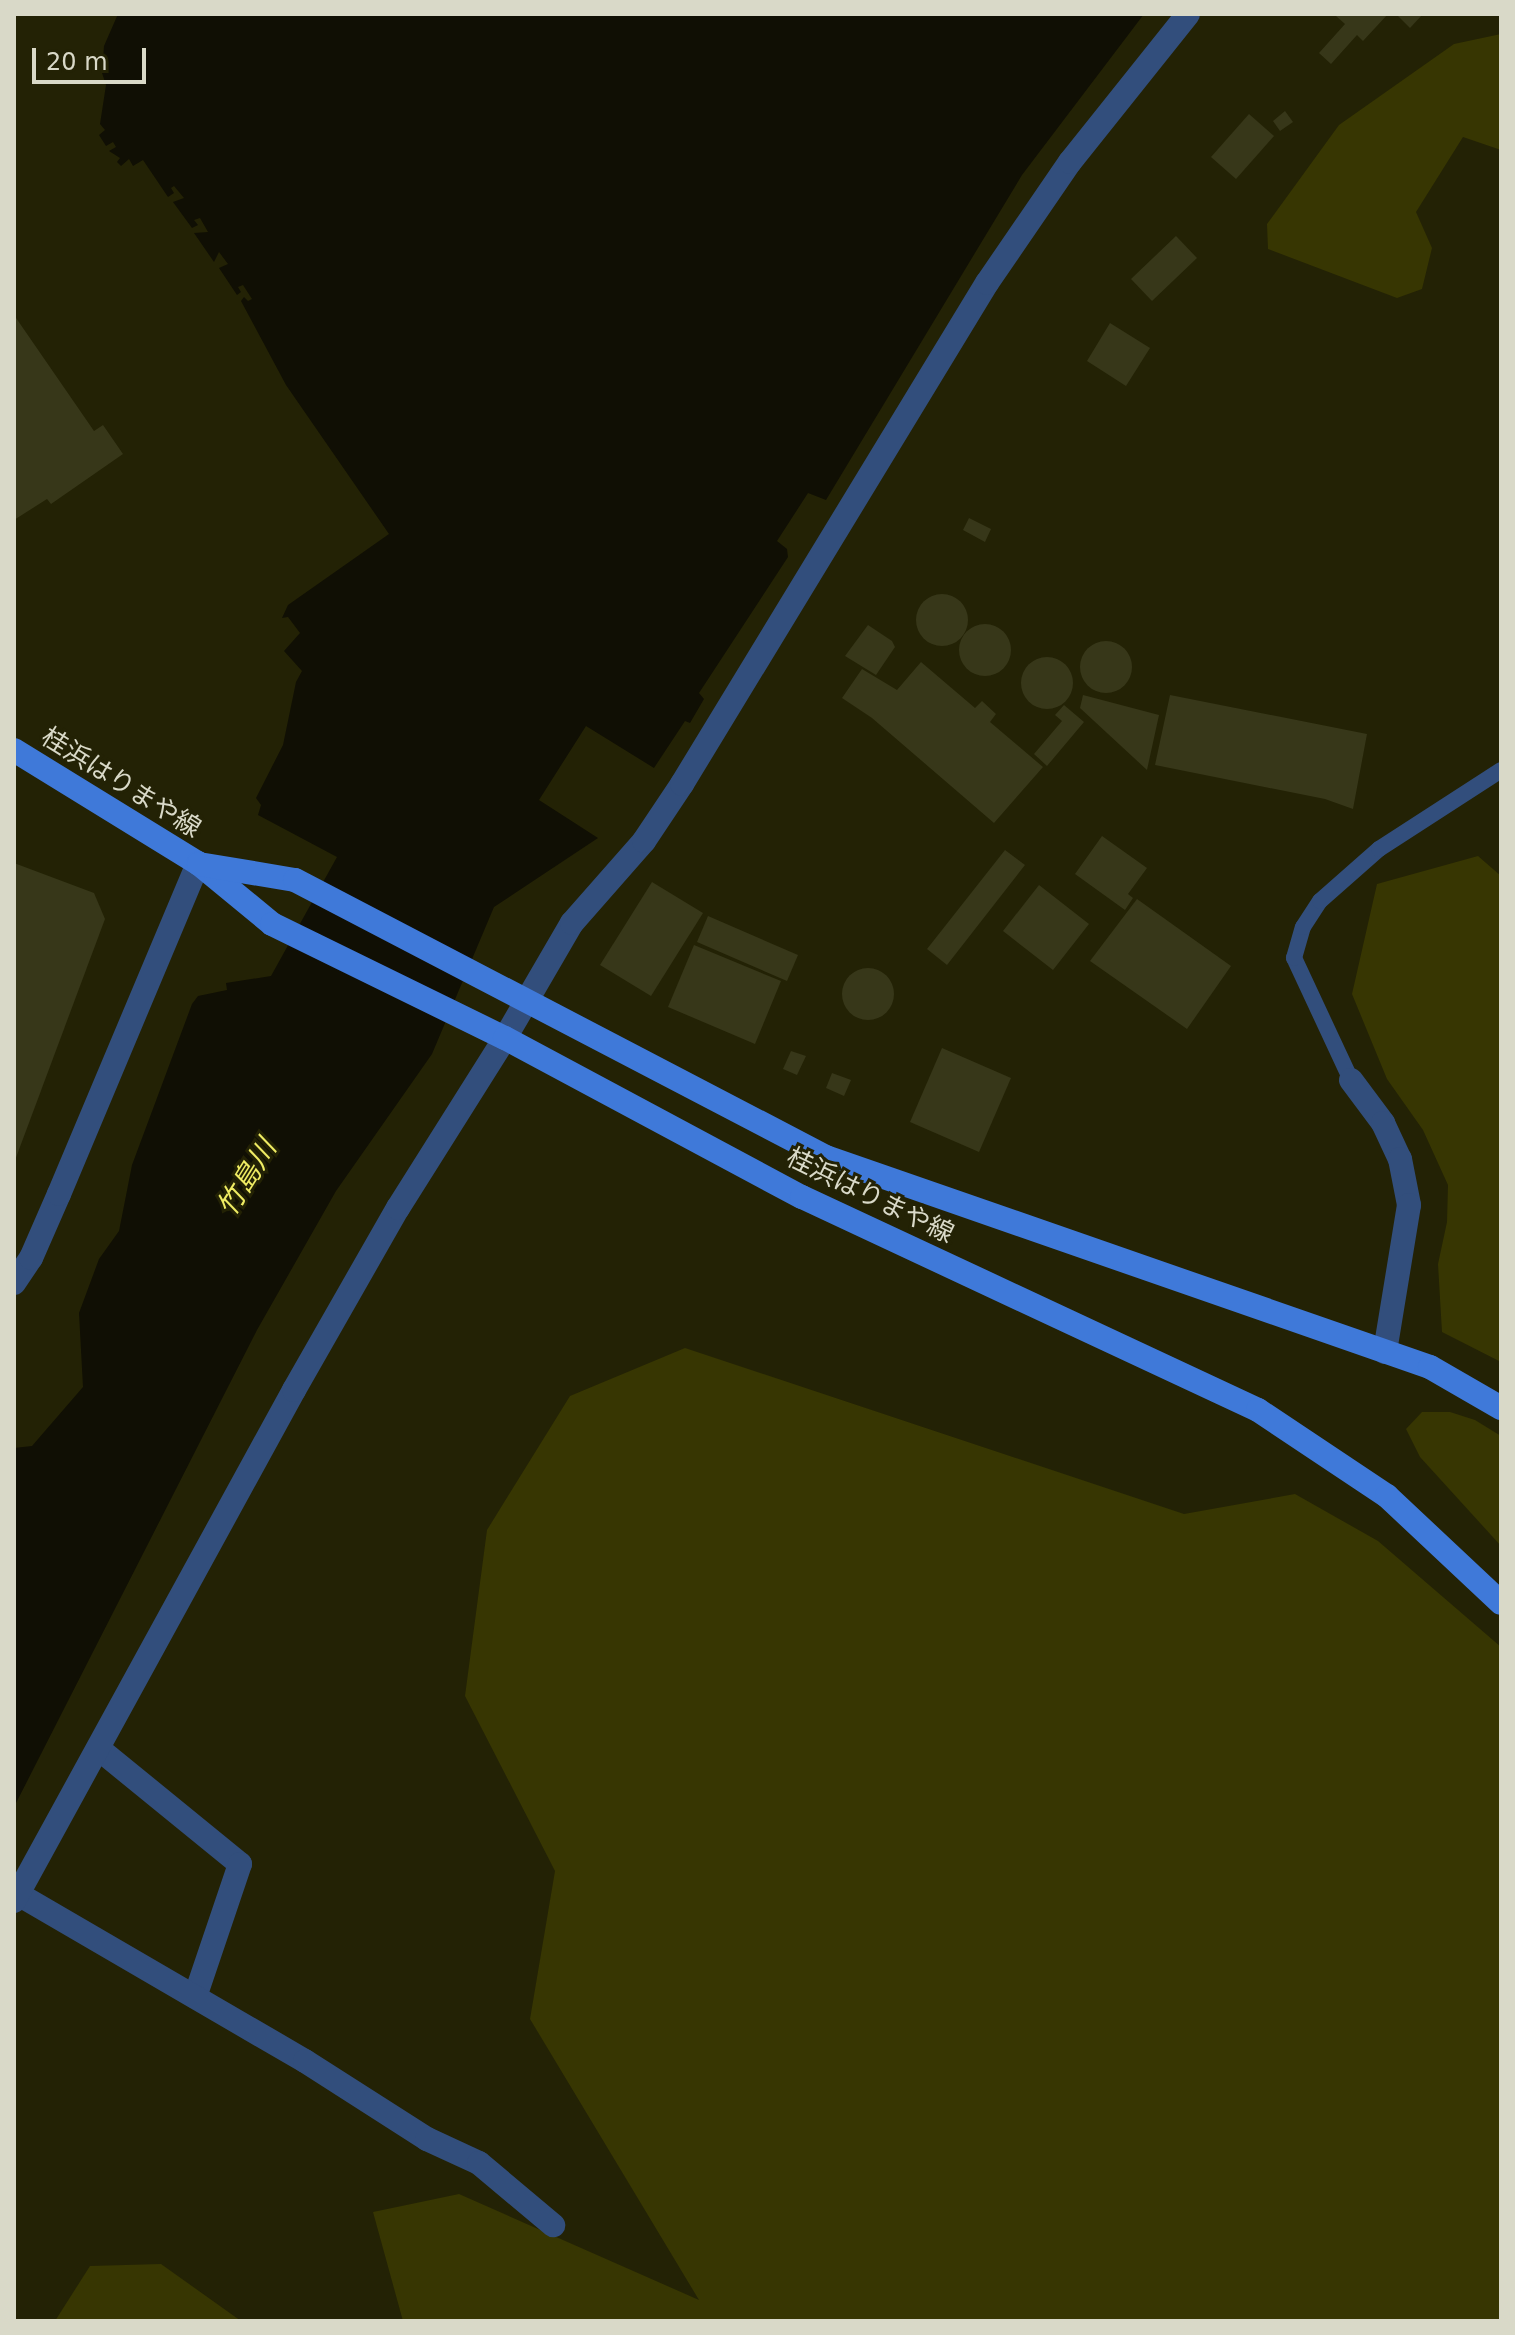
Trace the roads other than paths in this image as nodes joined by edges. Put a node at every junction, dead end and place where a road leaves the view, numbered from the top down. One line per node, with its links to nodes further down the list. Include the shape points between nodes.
1 (1188, 14): 5 (street, via 1070,162 987,283 682,784 644,841 572,923)
2 (14, 750): 4 (main road, 桂浜はりまや線)
3 (1501, 770): 7 (lane, via 1379,849 1320,901 1303,927 1294,958)
4 (198, 863): 5 (main road, 桂浜はりまや線, via 295,880); 6 (main road, 桂浜はりまや線, via 272,924); 8 (street)
5 (526, 1001): 6 (street); 10 (main road, 桂浜はりまや線, via 826,1157)
6 (505, 1038): 12 (main road, 桂浜はりまや線, via 802,1197 1258,1410 1387,1496); 13 (street, via 368,1260)
7 (1351, 1080): 10 (street, via 1383,1123 1400,1159 1409,1205)
8 (24, 1250): 9 (street)
9 (14, 1283)
10 (1385, 1352): 11 (main road, 桂浜はりまや線, via 1430,1367)
11 (1501, 1408)
12 (1501, 1603)
13 (99, 1749): 14 (street); 15 (street, via 240,1864)
14 (16, 1898): 15 (street)
15 (195, 1997): 16 (street, via 427,2139 479,2163)
16 (553, 2225)

